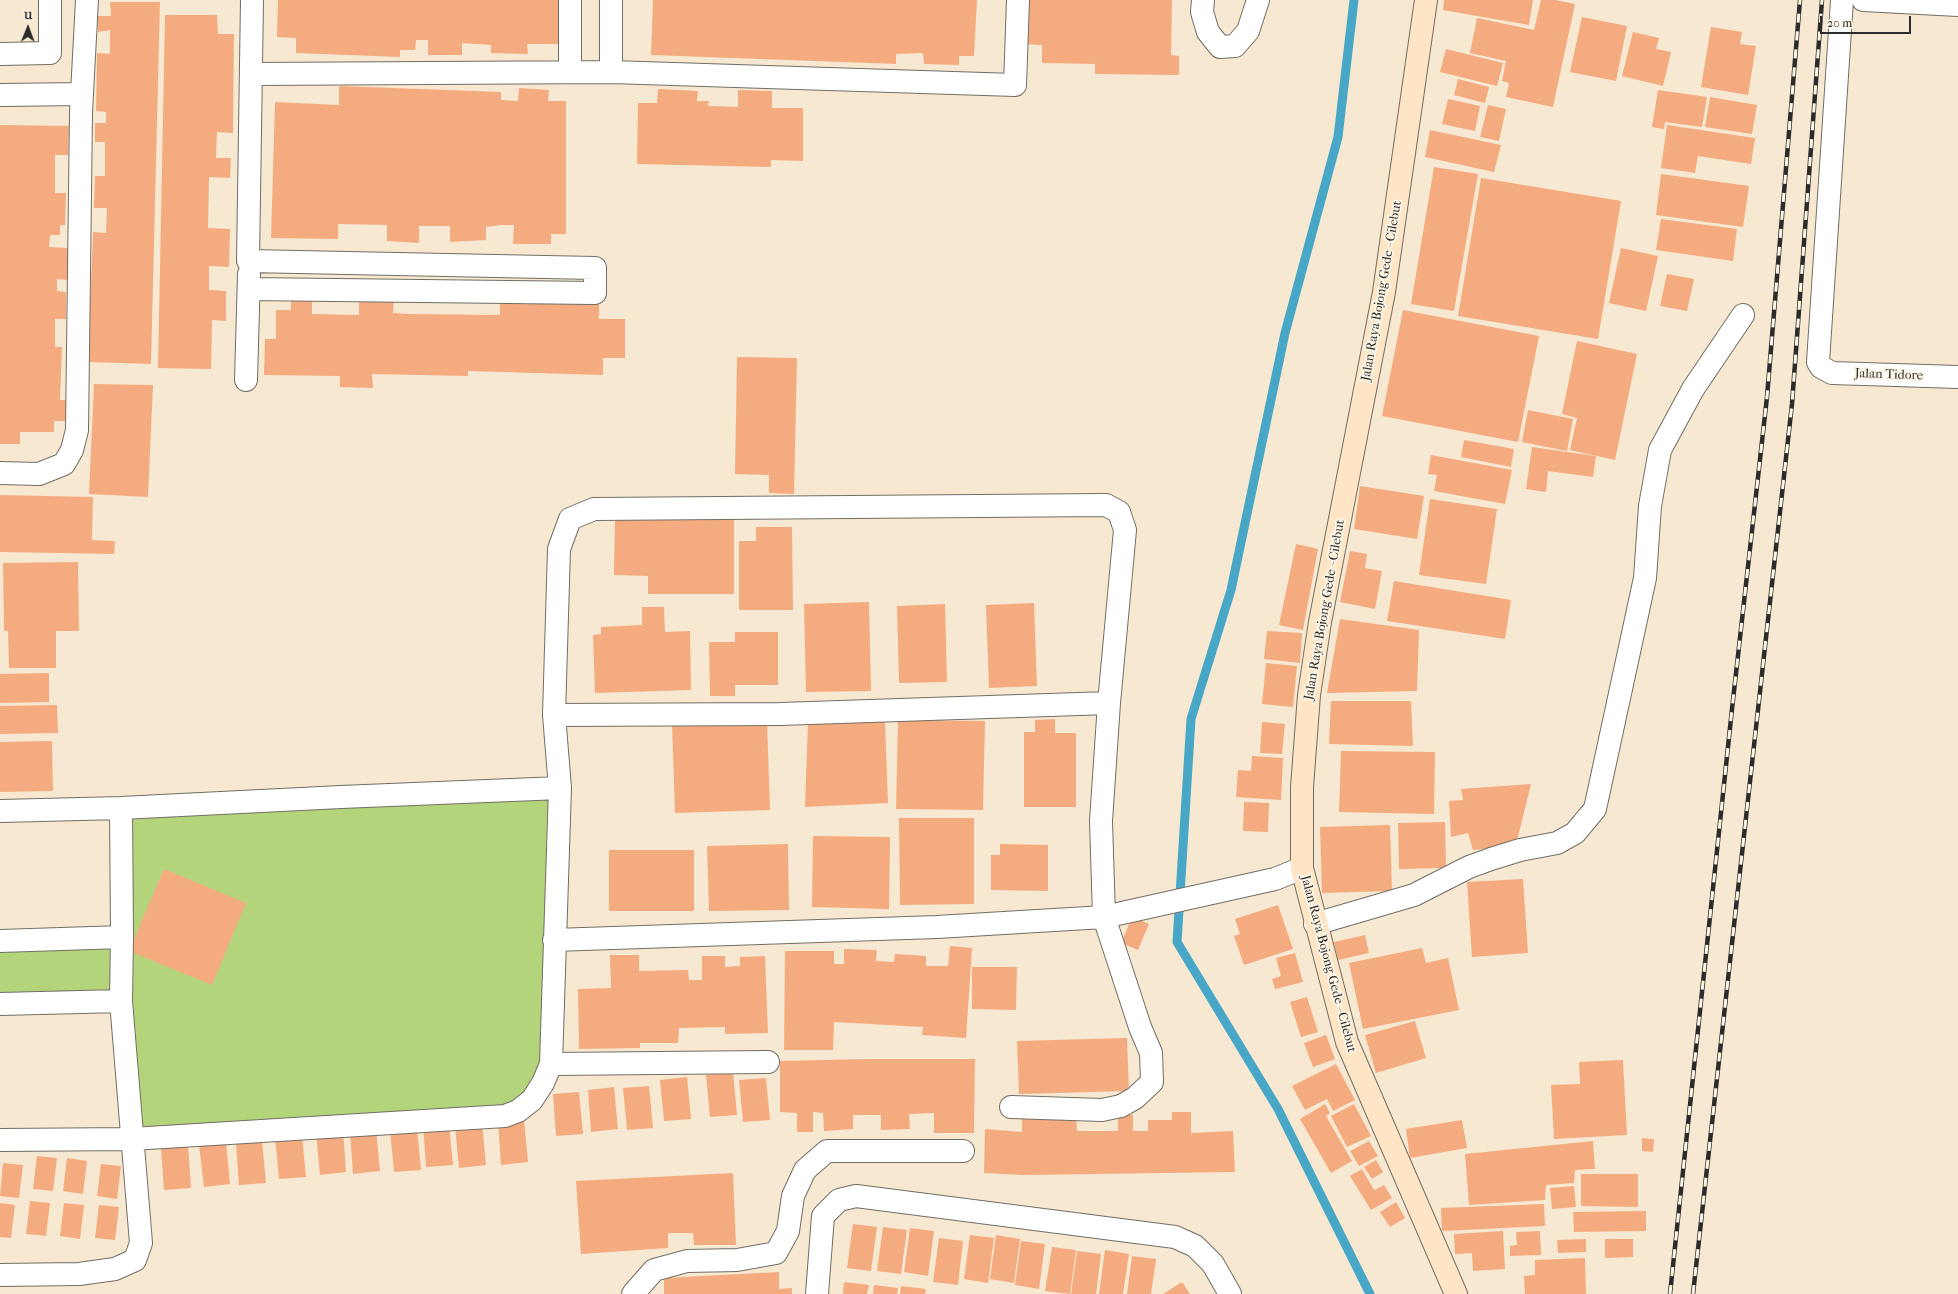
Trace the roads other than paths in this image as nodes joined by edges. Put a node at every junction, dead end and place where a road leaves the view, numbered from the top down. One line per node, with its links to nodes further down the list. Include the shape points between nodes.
1 (50, 0): 13 (street)
2 (87, 0): 15 (street)
3 (252, 0): 18 (street)
4 (570, 0): 16 (street)
5 (611, 0): 17 (street)
6 (1018, 0): 17 (street, via 1015,84)
7 (1202, 0): 8 (street, via 1202,12 1208,32 1220,47 1235,46 1248,31)
8 (1258, 0)
9 (1426, 0): 32 (main road, Jalan Raya Bojong Gede - Cilebut, via 1384,292 1320,622 1309,695 1302,787)
10 (1842, 0): 24 (street, Jalan Tidore, via 1818,358 1821,367 1832,373)
11 (1863, 0): 12 (street)
12 (1958, 6)
13 (50, 53): 14 (street); 15 (street)
14 (0, 54)
15 (84, 54): 19 (street)
16 (570, 72): 17 (street); 18 (street)
17 (611, 72)
18 (252, 74): 21 (street)
19 (82, 94): 20 (street); 26 (street, via 77,430 72,450 64,464 39,474)
20 (0, 95)
21 (248, 261): 22 (street); 22 (street, via 595,268 596,293)
22 (248, 289): 25 (street)
23 (1743, 315): 34 (street, via 1692,389 1660,450 1650,506 1645,578 1595,809 1575,833 1557,843 1491,859 1469,867 1414,895)
24 (1958, 377)
25 (246, 380)
26 (0, 473)
27 (1109, 703): 28 (street, via 780,714); 28 (street, via 1125,530 1119,512 1106,505 594,509 570,519 559,549); 33 (street, via 1101,822)
28 (554, 715): 29 (street)
29 (560, 788): 30 (street); 36 (street)
30 (121, 808): 31 (street); 35 (street)
31 (0, 811)
32 (1302, 868): 33 (street, via 1275,879); 34 (main road, Jalan Raya Bojong Gede - Cilebut)
33 (1104, 917): 36 (street, via 937,927); 42 (street, via 1140,1028 1151,1053 1152,1082 1135,1098 1121,1106 1102,1110)
34 (1315, 924): 50 (main road, Jalan Raya Bojong Gede - Cilebut, via 1347,1042)
35 (122, 937): 37 (street); 38 (street)
36 (554, 940): 41 (street)
37 (0, 941)
38 (121, 1001): 39 (street); 43 (street)
39 (0, 1004)
40 (768, 1062): 41 (street)
41 (551, 1064): 43 (street, via 532,1100 518,1111 505,1116)
42 (1011, 1107)
43 (132, 1139): 44 (street); 46 (street, via 141,1243 135,1260 115,1269 79,1274)
44 (0, 1140)
45 (963, 1151): 47 (street, via 827,1150 805,1170 793,1196 788,1231 776,1253 737,1260 687,1261 654,1270)
46 (0, 1275)
47 (632, 1294)
48 (818, 1294): 49 (street, via 823,1216 839,1200 856,1196 1175,1237 1196,1246 1213,1264)
49 (1230, 1294)
50 (1456, 1294)

